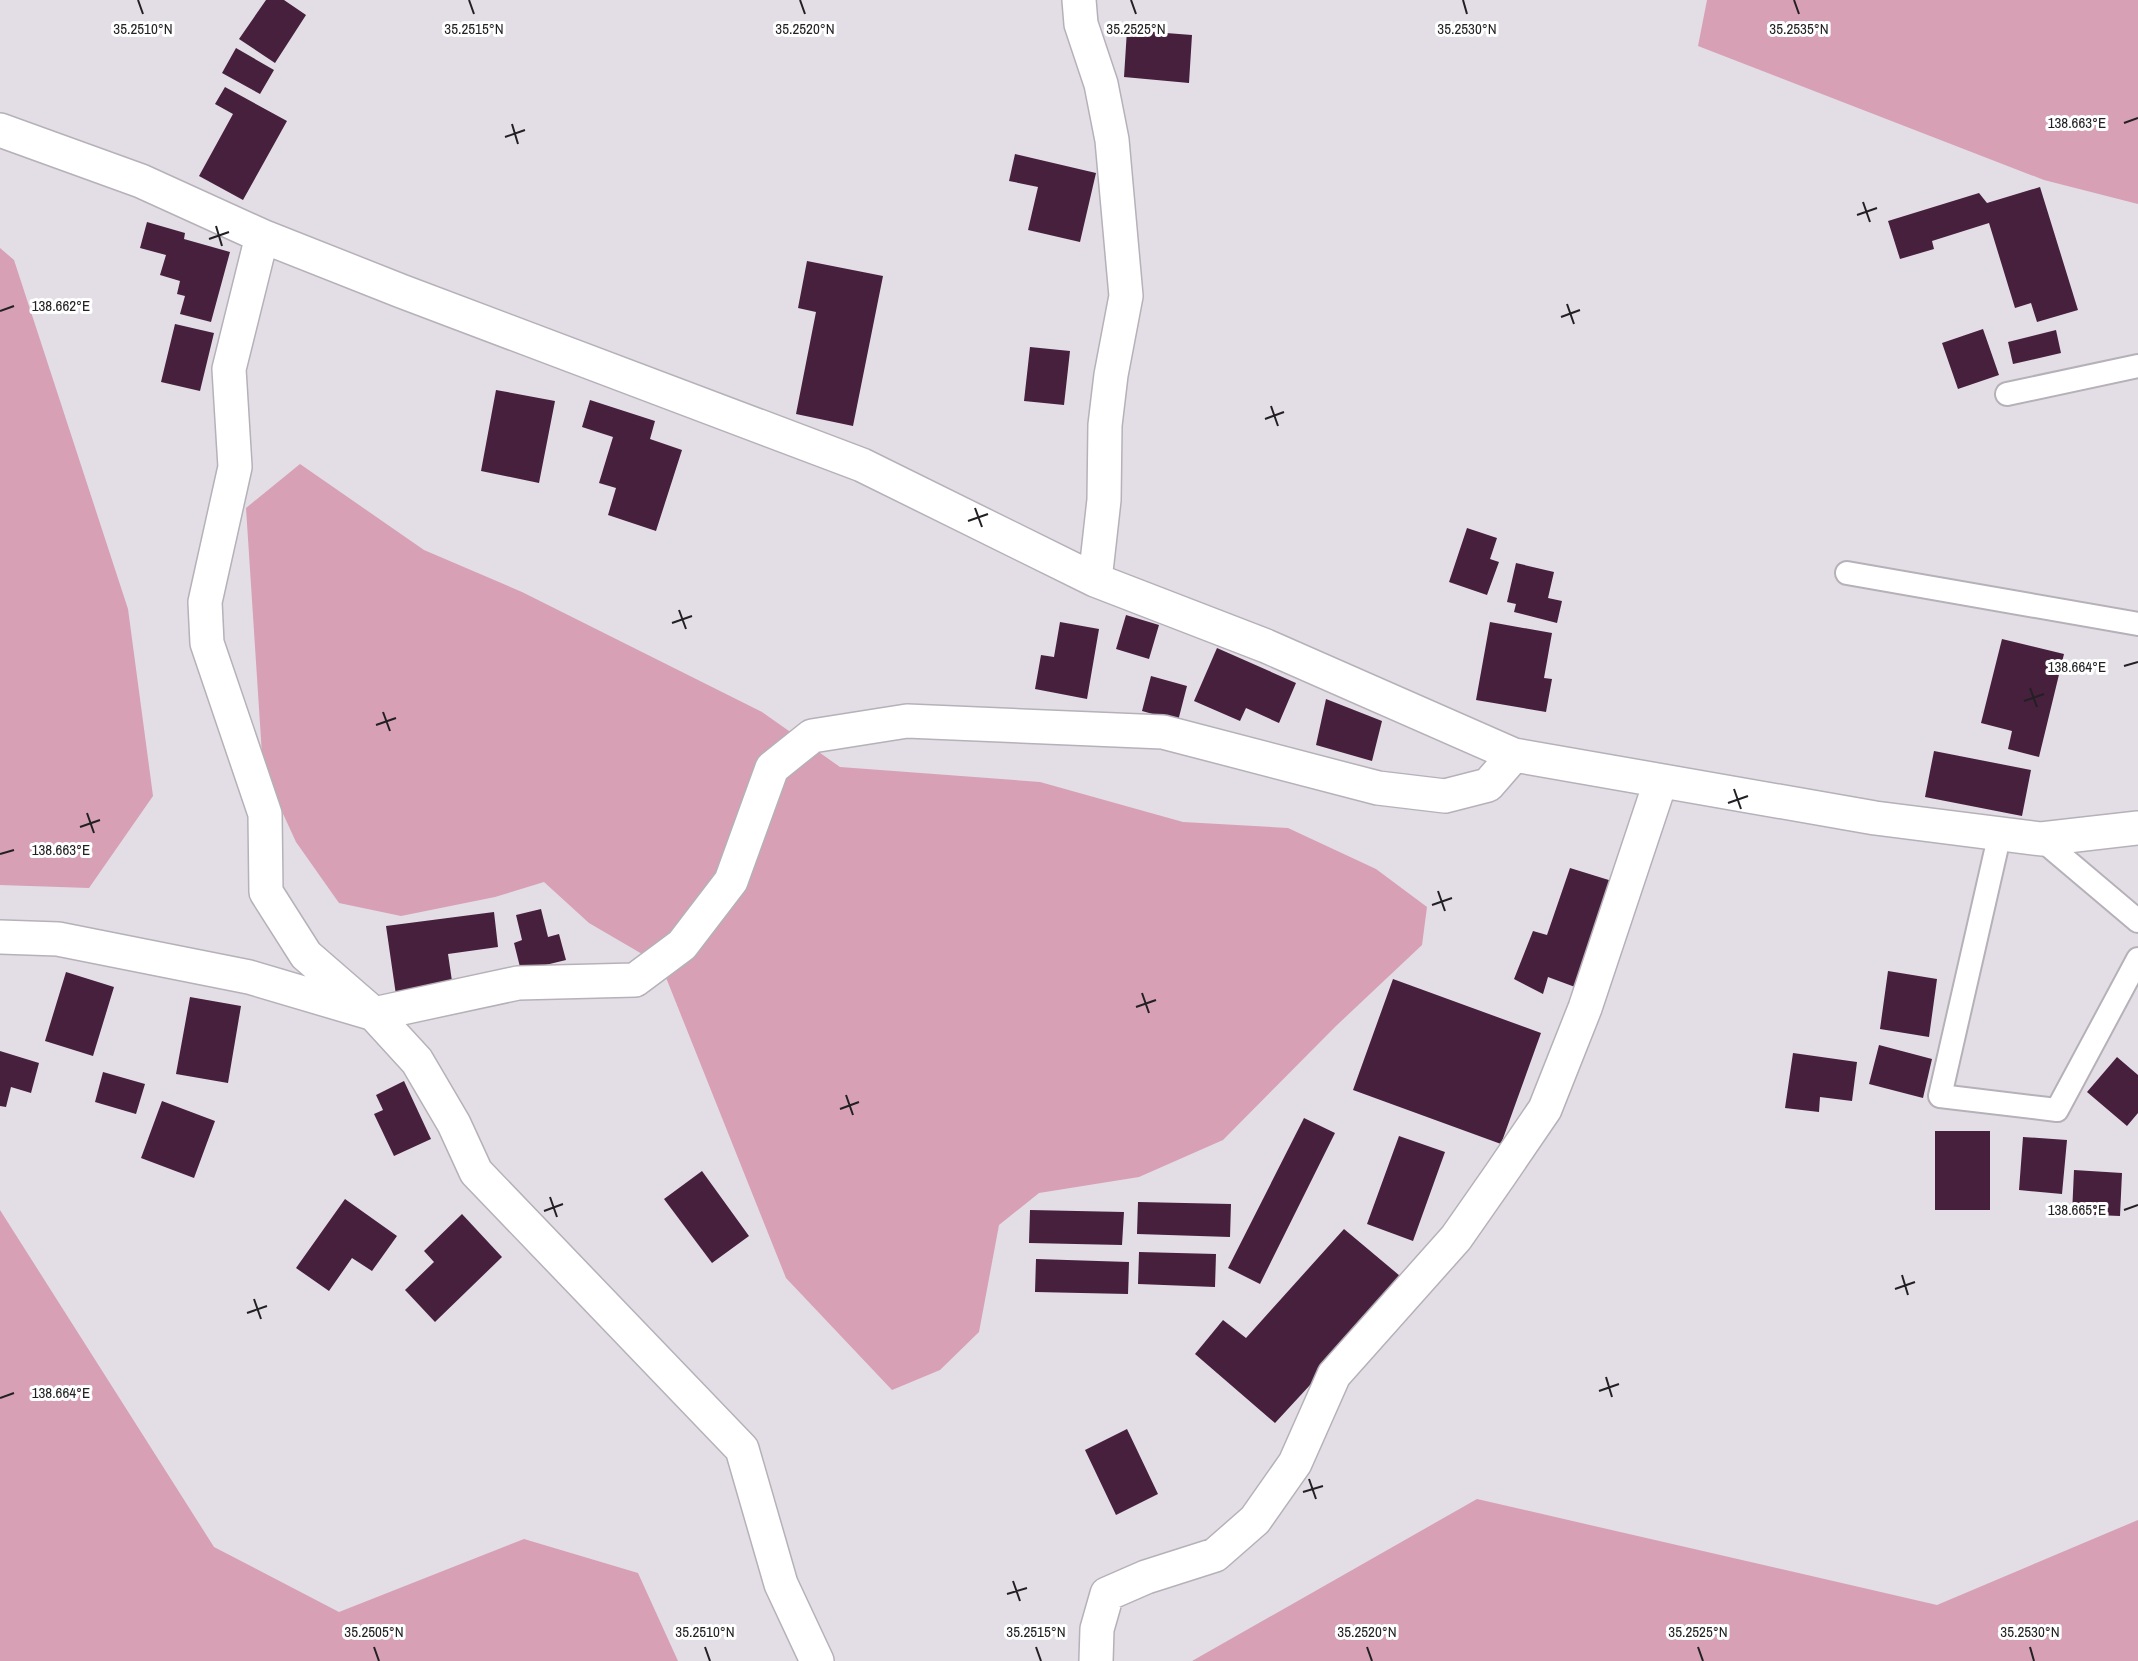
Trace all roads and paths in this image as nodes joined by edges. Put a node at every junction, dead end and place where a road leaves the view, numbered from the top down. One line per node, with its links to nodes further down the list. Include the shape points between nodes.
1 (1079, 0): 7 (street, via 1081,24 1101,84 1112,140 1126,296 1110,385)
2 (0, 130): 3 (street, via 141,181)
3 (261, 236): 7 (street, via 862,465); 17 (street, via 228,369 235,467 205,602 207,643 264,814 266,892 306,955)
4 (2138, 366): 5 (lane)
5 (2007, 394)
6 (1847, 573): 8 (lane)
7 (1095, 580): 9 (street, via 1266,646)
8 (2138, 624)
9 (1514, 755): 10 (street); 17 (street, via 1488,785 1445,796 1378,788 1163,732 907,722 812,736 772,768 731,881 682,945 635,980 518,983)
10 (1660, 783): 12 (street, via 1875,818); 19 (street, via 1585,1008 1545,1109 1456,1238 1334,1375 1295,1463 1255,1520 1215,1555 1146,1576 1107,1594 1097,1629)
11 (2138, 828): 13 (street)
12 (2000, 833): 13 (street); 16 (lane, via 1940,1096 2057,1110)
13 (2041, 838): 14 (lane)
14 (2138, 921)
15 (0, 937): 17 (street, via 58,939 249,977)
16 (2138, 959)
17 (374, 1014): 18 (street, via 417,1061 454,1124 476,1173 741,1449 781,1584)
18 (817, 1661)
19 (1096, 1661)

